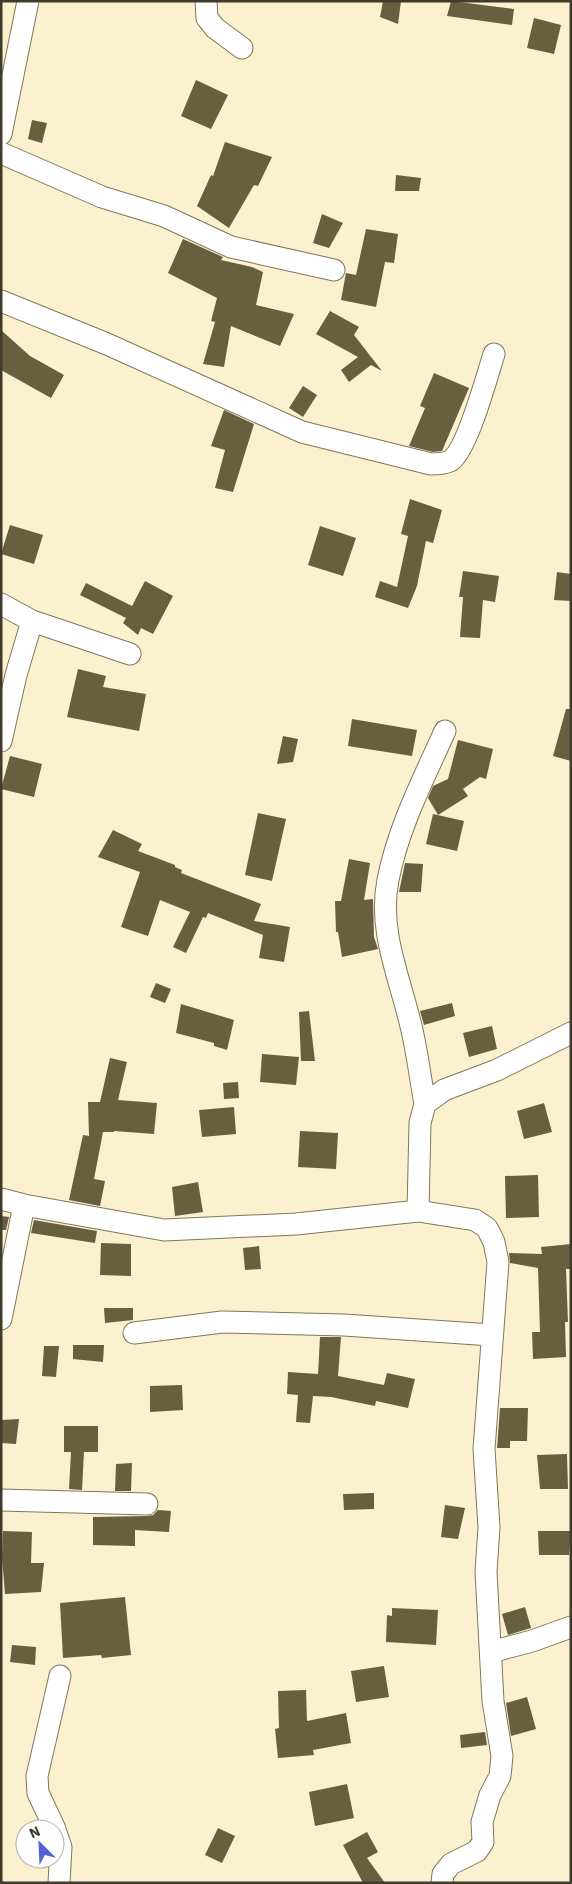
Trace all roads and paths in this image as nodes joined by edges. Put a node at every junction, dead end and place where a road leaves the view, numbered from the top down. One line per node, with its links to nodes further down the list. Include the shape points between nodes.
1 (28, 1): 4 (street)
2 (206, 1): 3 (street, via 207,18)
3 (242, 48)
4 (1, 134)
5 (1, 152): 6 (street, via 102,197 164,216 231,247)
6 (334, 270)
7 (1, 301): 8 (street, via 108,344 302,432 431,464 451,460 460,451)
8 (494, 354)
9 (1, 604): 10 (street)
10 (32, 621): 11 (street); 13 (street)
11 (130, 654)
12 (445, 731): 15 (street, via 404,821 388,882 386,914 388,940 410,1023)
13 (1, 741)
14 (571, 1033): 15 (street, via 497,1070 444,1090)
15 (425, 1104): 18 (street, via 420,1123)
16 (1, 1198): 17 (street)
17 (24, 1205): 18 (street, via 164,1230 296,1224); 19 (street)
18 (418, 1211): 21 (street, via 476,1220 487,1228 498,1262)
19 (1, 1319)
20 (134, 1333): 21 (street, via 222,1322 344,1325)
21 (492, 1335): 25 (street, via 484,1449)
22 (1, 1500): 23 (street)
23 (147, 1504)
24 (571, 1627): 25 (street)
25 (491, 1652): 30 (street, via 493,1701 502,1756 500,1776 482,1822 483,1842 477,1851 451,1864 443,1874)
26 (60, 1676): 27 (street, via 37,1776 38,1793)
27 (50, 1819)
28 (60, 1869): 29 (street)
29 (59, 1883)
30 (442, 1883)

